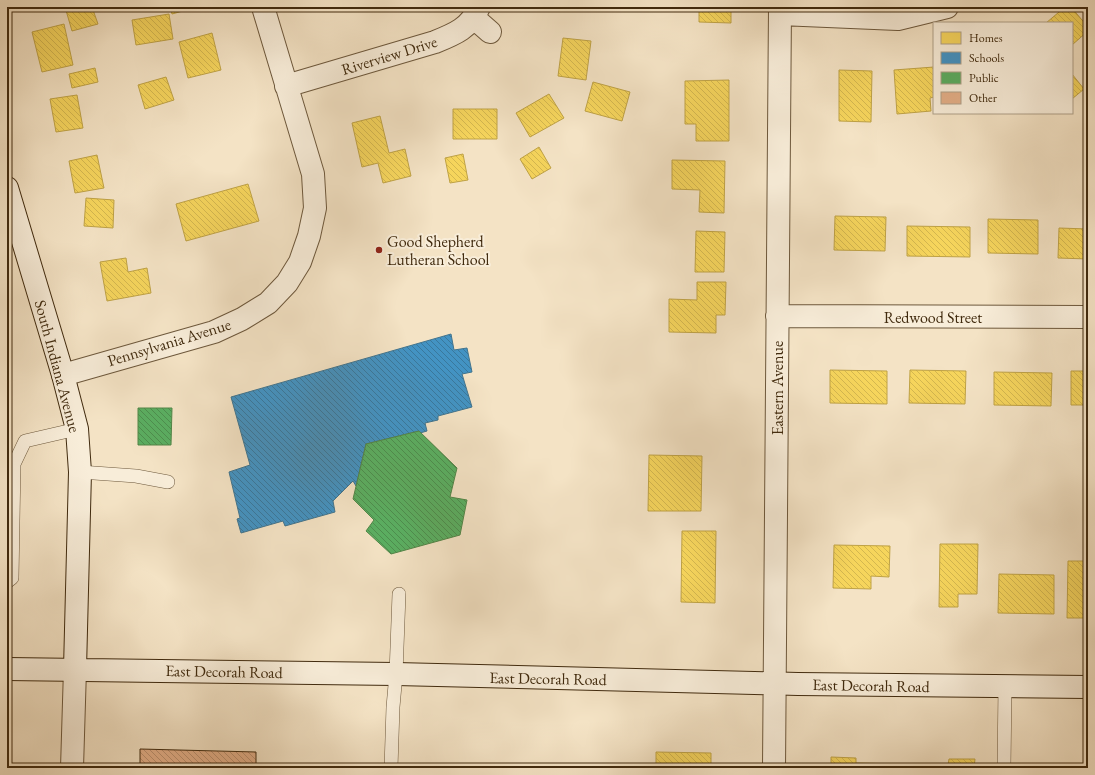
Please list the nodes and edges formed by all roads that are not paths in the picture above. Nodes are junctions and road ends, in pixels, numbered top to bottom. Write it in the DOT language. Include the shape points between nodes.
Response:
graph roads {
  1 [pos="263,7"];
  2 [pos="948,7"];
  3 [pos="780,11"];
  4 [pos="481,19"];
  5 [pos="286,86"];
  6 [pos="7,188"];
  7 [pos="778,316"];
  8 [pos="1088,318"];
  9 [pos="63,375"];
  10 [pos="77,429"];
  11 [pos="80,472"];
  12 [pos="168,482"];
  13 [pos="7,582"];
  14 [pos="399,594"];
  15 [pos="7,669"];
  16 [pos="74,669"];
  17 [pos="396,674"];
  18 [pos="774,683"];
  19 [pos="1005,686"];
  20 [pos="1088,687"];
  21 [pos="72,768"];
  22 [pos="391,768"];
  23 [pos="774,768"];
  24 [pos="1004,768"];
  1 -- 5 [label="street, Pennsylvania Avenue"];
  2 -- 3 [label="street" via="898,19"];
  3 -- 7 [label="street, Eastern Avenue"];
  4 -- 5 [label="street, Riverview Drive" via="435,42"];
  5 -- 9 [label="street, Pennsylvania Avenue" via="313,174 315,208 300,262 287,283 268,303 214,332"];
  6 -- 9 [label="street, South Indiana Avenue"];
  7 -- 8 [label="street, Redwood Street"];
  7 -- 18 [label="street, Eastern Avenue"];
  9 -- 10 [label="street, South Indiana Avenue"];
  10 -- 11 [label="street, South Indiana Avenue"];
  10 -- 13 [label="lane" via="25,441 14,464 12,578"];
  11 -- 12 [label="lane" via="136,476"];
  11 -- 16 [label="street, South Indiana Avenue"];
  14 -- 17 [label="lane"];
  15 -- 16 [label="street, East Decorah Road"];
  16 -- 17 [label="street, East Decorah Road"];
  16 -- 21 [label="street, South Indiana Avenue"];
  17 -- 18 [label="street, East Decorah Road"];
  17 -- 22 [label="lane"];
  18 -- 19 [label="street, East Decorah Road"];
  18 -- 23 [label="street, Eastern Avenue"];
  19 -- 20 [label="street, East Decorah Road"];
  19 -- 24 [label="lane"];
}
